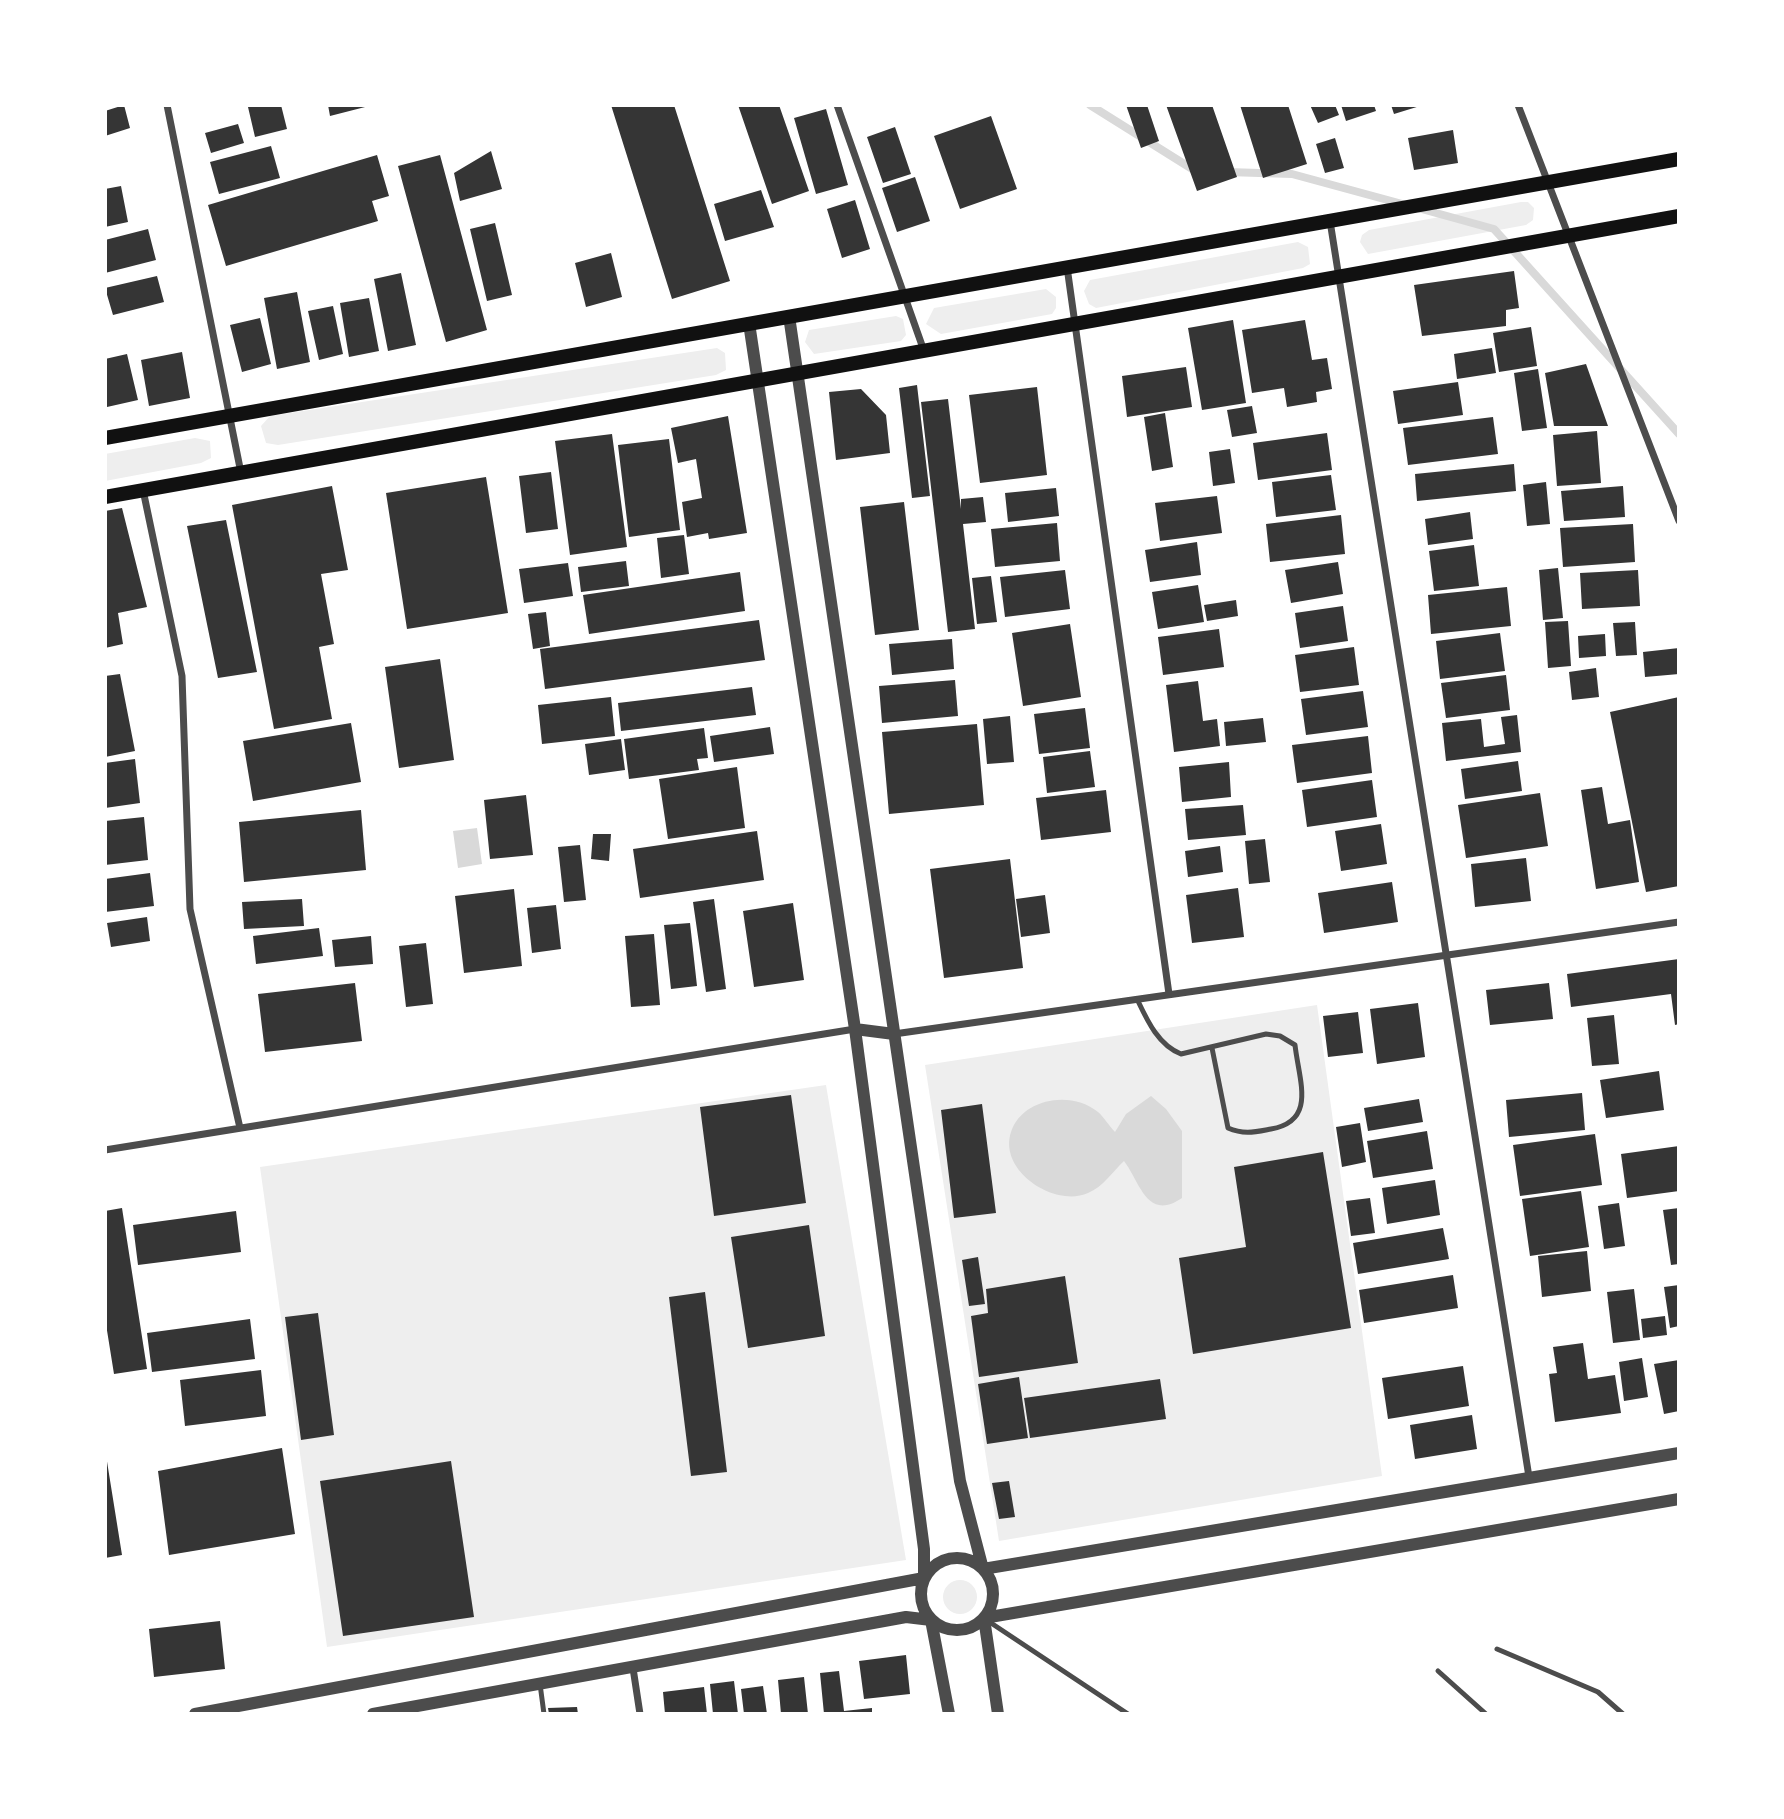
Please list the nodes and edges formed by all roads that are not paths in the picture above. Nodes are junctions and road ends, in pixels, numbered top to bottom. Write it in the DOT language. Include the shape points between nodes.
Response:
graph roads {
  1 [pos="167,105"];
  2 [pos="836,105"];
  3 [pos="1518,105"];
  4 [pos="1679,159"];
  5 [pos="1547,182"];
  6 [pos="1679,216"];
  7 [pos="1330,220"];
  8 [pos="1568,236"];
  9 [pos="1067,267"];
  10 [pos="1339,277"];
  11 [pos="904,295"];
  12 [pos="789,316"];
  13 [pos="749,323"];
  14 [pos="1075,324"];
  15 [pos="924,351"];
  16 [pos="798,374"];
  17 [pos="758,381"];
  18 [pos="230,415"];
  19 [pos="105,438"];
  20 [pos="241,472"];
  21 [pos="143,490"];
  22 [pos="105,496"];
  23 [pos="1679,521"];
  24 [pos="1679,922"];
  25 [pos="1445,955"];
  26 [pos="1168,995"];
  27 [pos="1137,999"];
  28 [pos="855,1029"];
  29 [pos="894,1034"];
  30 [pos="1212,1048"];
  31 [pos="240,1128"];
  32 [pos="105,1150"];
  33 [pos="1679,1453"];
  34 [pos="1529,1478"];
  35 [pos="1679,1499"];
  36 [pos="983,1569"];
  37 [pos="924,1578"];
  38 [pos="984,1618"];
  39 [pos="931,1620"];
  40 [pos="1497,1649"];
  41 [pos="633,1668"];
  42 [pos="1438,1671"];
  43 [pos="540,1684"];
  44 [pos="195,1714"];
  45 [pos="373,1714"];
  46 [pos="544,1714"];
  47 [pos="640,1714"];
  48 [pos="949,1714"];
  49 [pos="998,1714"];
  50 [pos="1128,1714"];
  51 [pos="1486,1714"];
  52 [pos="1623,1714"];
  1 -- 18 [label="street"];
  2 -- 11 [label="street"];
  3 -- 5 [label="street"];
  4 -- 5 [label="main road"];
  5 -- 7 [label="main road"];
  5 -- 8 [label="street"];
  6 -- 8 [label="main road"];
  7 -- 9 [label="main road"];
  7 -- 10 [label="street"];
  8 -- 10 [label="main road"];
  8 -- 23 [label="street"];
  9 -- 11 [label="main road"];
  9 -- 14 [label="street"];
  10 -- 14 [label="main road"];
  10 -- 25 [label="street"];
  11 -- 12 [label="main road"];
  11 -- 15 [label="street"];
  12 -- 13 [label="main road"];
  12 -- 16 [label="street"];
  13 -- 17 [label="street"];
  13 -- 18 [label="main road"];
  14 -- 15 [label="main road"];
  14 -- 26 [label="street"];
  15 -- 16 [label="main road"];
  16 -- 17 [label="main road"];
  16 -- 29 [label="street"];
  17 -- 20 [label="main road"];
  17 -- 28 [label="street"];
  18 -- 19 [label="main road"];
  18 -- 20 [label="street"];
  20 -- 21 [label="main road"];
  21 -- 22 [label="main road"];
  21 -- 31 [label="street" via="182,676 190,909"];
  24 -- 25 [label="street"];
  25 -- 26 [label="street"];
  25 -- 34 [label="street"];
  26 -- 27 [label="street"];
  27 -- 29 [label="street"];
  27 -- 30 [label="lane" via="1168,1049 1181,1054"];
  28 -- 29 [label="street"];
  28 -- 31 [label="street"];
  28 -- 37 [label="street" via="920,1514"];
  29 -- 36 [label="street" via="960,1481"];
  30 -- 30 [label="lane" via="1266,1034 1295,1045 1302,1109 1295,1121 1242,1134 1228,1128"];
  31 -- 32 [label="street"];
  33 -- 34 [label="street"];
  34 -- 36 [label="street"];
  35 -- 38 [label="street"];
  36 -- 37 [label="street" via="968,1559 951,1558 935,1565"];
  36 -- 38 [label="street" via="993,1593"];
  37 -- 39 [label="street" via="921,1601"];
  37 -- 44 [label="street"];
  38 -- 39 [label="street" via="958,1630"];
  38 -- 49 [label="street"];
  38 -- 50 [label="lane"];
  39 -- 41 [label="street" via="906,1617"];
  39 -- 48 [label="street"];
  40 -- 52 [label="lane" via="1598,1692"];
  41 -- 43 [label="street"];
  41 -- 47 [label="street"];
  42 -- 51 [label="lane"];
  43 -- 45 [label="street"];
  43 -- 46 [label="lane"];
}
